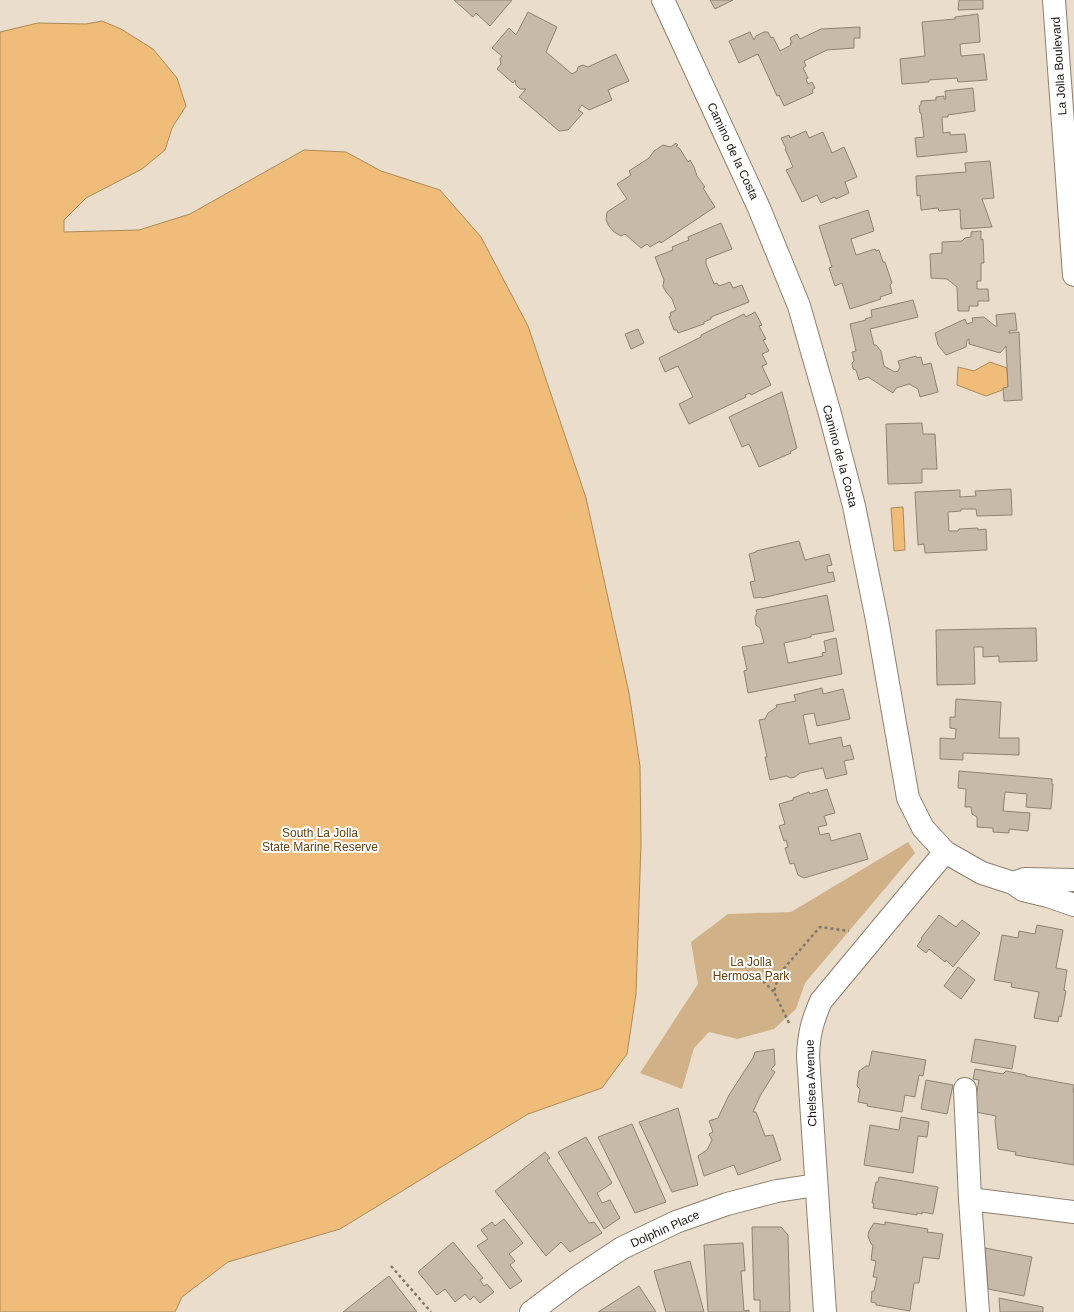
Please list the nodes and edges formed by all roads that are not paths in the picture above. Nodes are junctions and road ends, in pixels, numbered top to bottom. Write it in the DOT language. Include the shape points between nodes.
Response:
graph roads {
  1 [pos="663,0"];
  2 [pos="1054,0"];
  3 [pos="1074,275"];
  4 [pos="945,852"];
  5 [pos="1074,880"];
  6 [pos="1013,883"];
  7 [pos="1074,905"];
  8 [pos="965,1089"];
  9 [pos="816,1185"];
  10 [pos="970,1199"];
  11 [pos="1074,1212"];
  12 [pos="531,1312"];
  13 [pos="825,1312"];
  14 [pos="978,1312"];
  1 -- 4 [label="street, Camino de la Costa" via="759,208 799,306 854,506 908,798 923,828"];
  2 -- 3 [label="street, La Jolla Boulevard"];
  4 -- 6 [label="street, Camino de la Costa" via="982,873"];
  4 -- 9 [label="street, Chelsea Avenue" via="821,1001 812,1021 808,1056"];
  5 -- 6 [label="street, Camino de la Costa" via="1025,879"];
  6 -- 7 [label="street, Camino de la Costa" via="1023,890"];
  8 -- 10 [label="street"];
  9 -- 12 [label="street, Dolphin Place" via="777,1191 734,1202 676,1222 622,1248"];
  9 -- 13 [label="street, Chelsea Avenue"];
  10 -- 11 [label="street"];
  10 -- 14 [label="street"];
}
